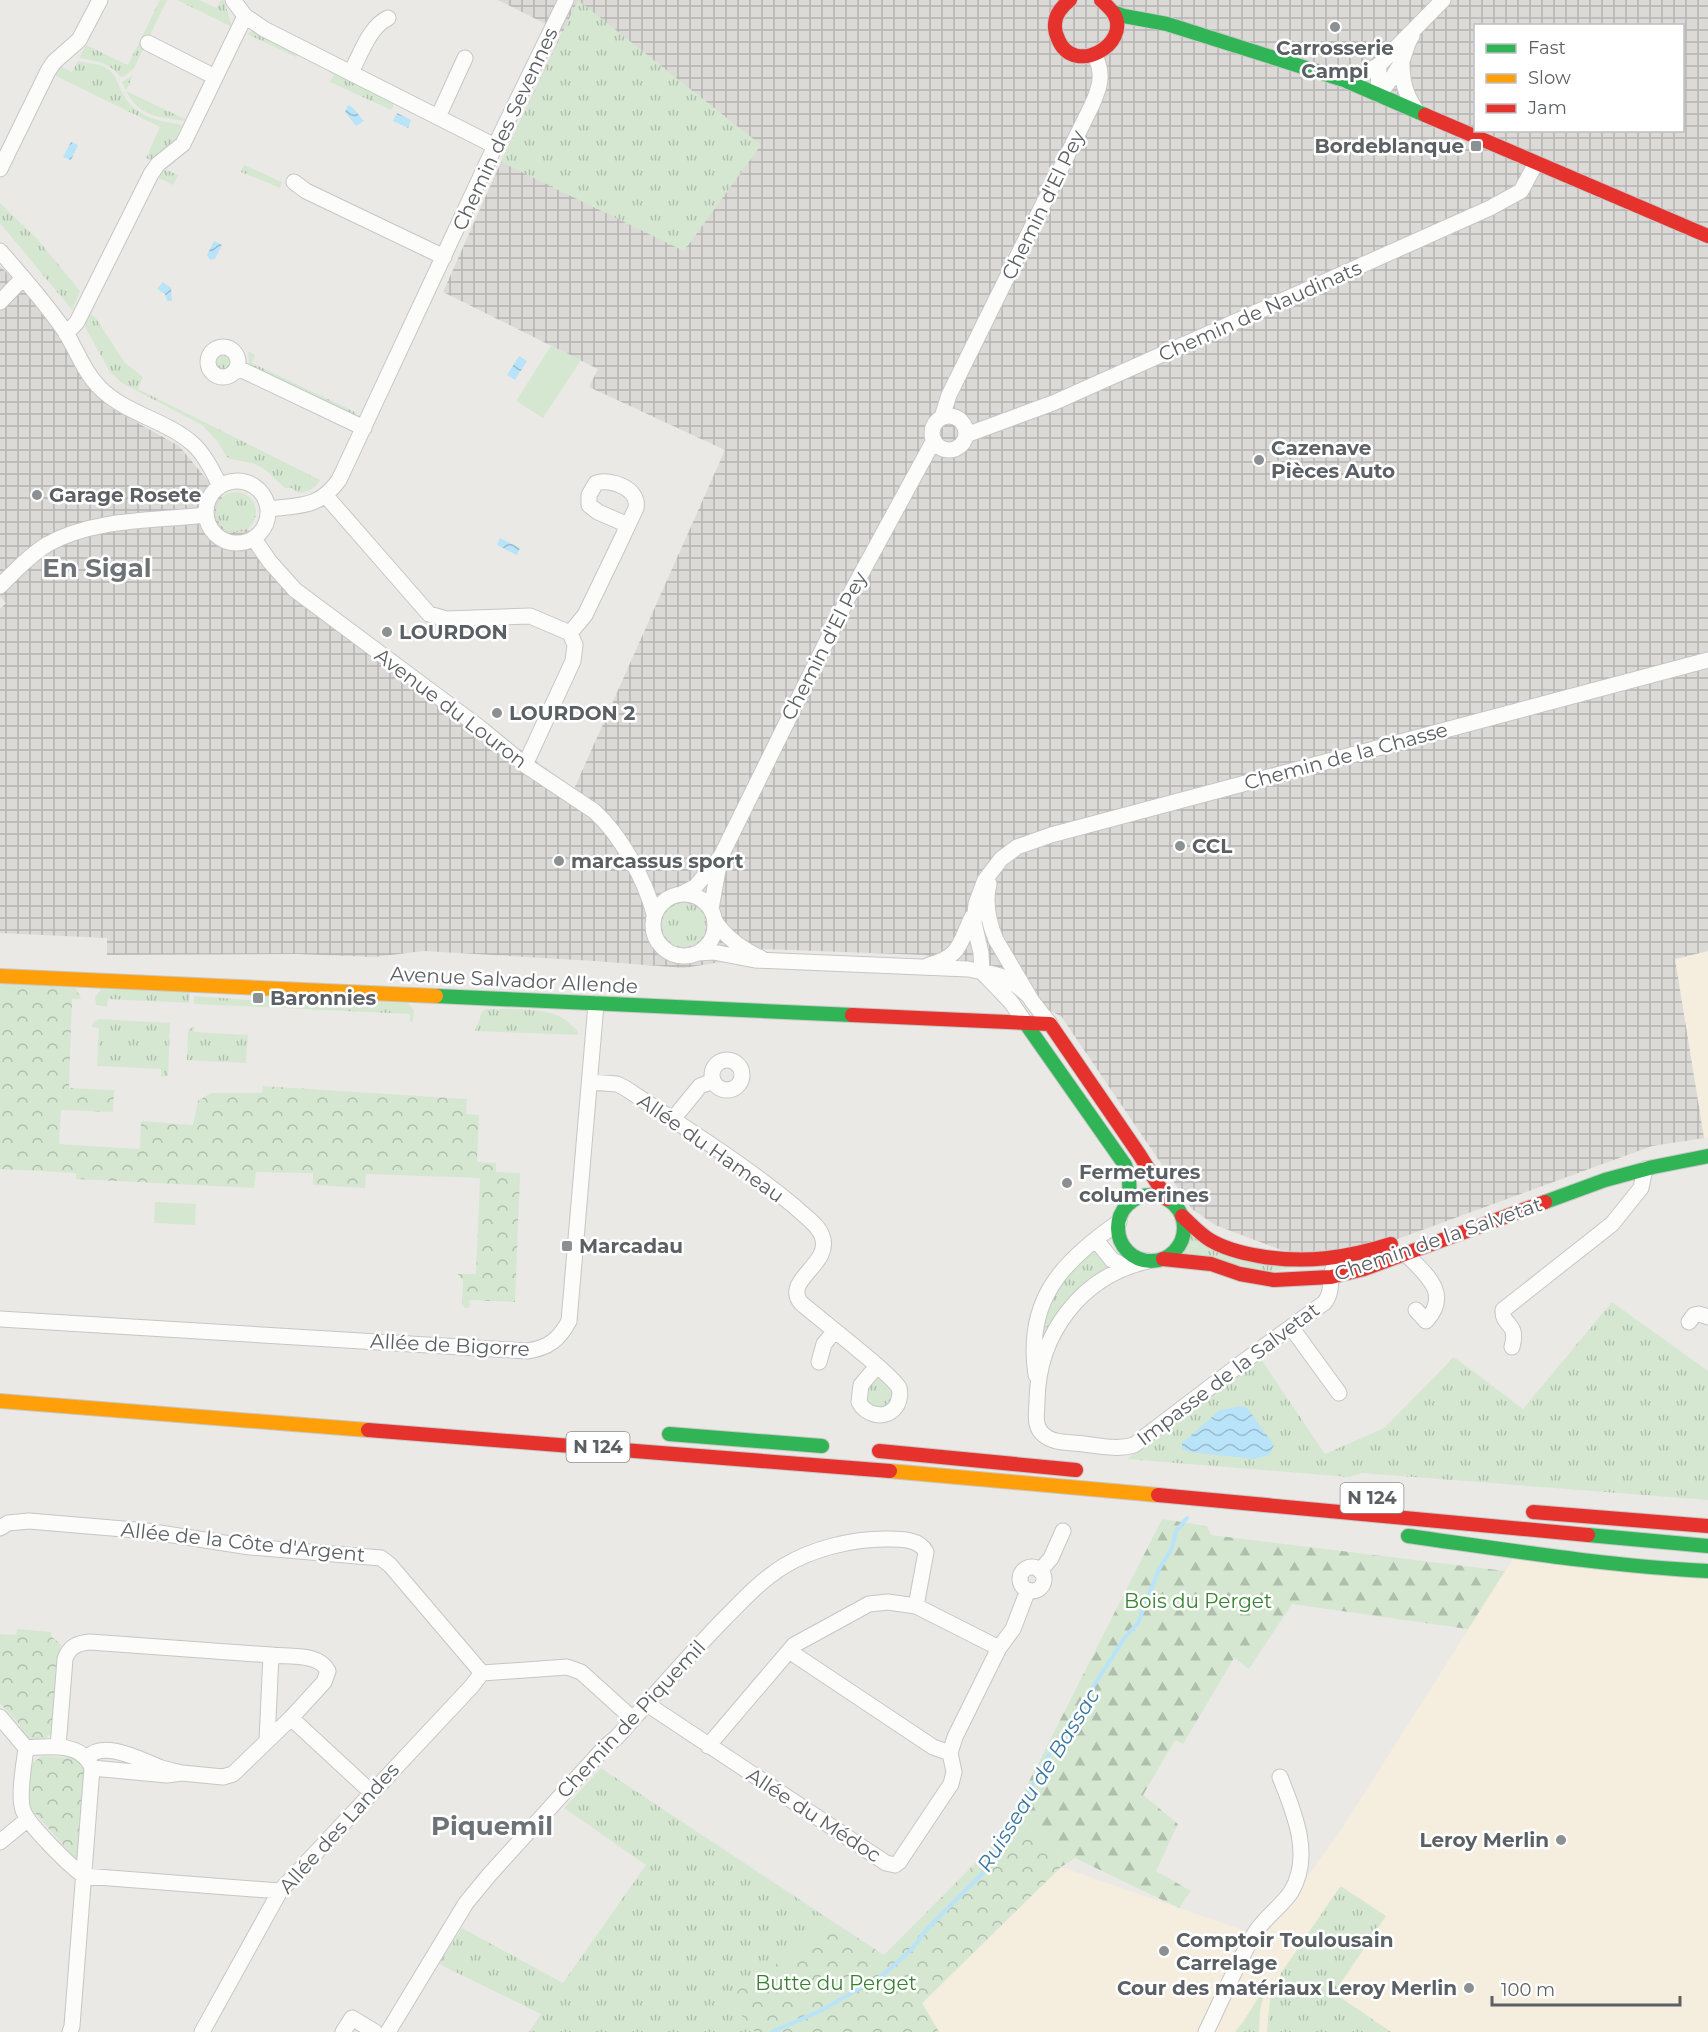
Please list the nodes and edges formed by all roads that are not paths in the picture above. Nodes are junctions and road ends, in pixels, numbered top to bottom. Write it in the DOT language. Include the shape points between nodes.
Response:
graph roads {
  1 [pos="99,0"];
  2 [pos="233,0"];
  3 [pos="566,0"];
  4 [pos="1046,0"];
  5 [pos="1070,0"];
  6 [pos="1101,0"];
  7 [pos="1443,0"];
  8 [pos="1058,11"];
  9 [pos="1113,12"];
  10 [pos="245,16"];
  11 [pos="388,18"];
  12 [pos="1149,21"];
  13 [pos="1417,28"];
  14 [pos="1114,38"];
  15 [pos="148,44"];
  16 [pos="1095,56"];
  17 [pos="465,58"];
  18 [pos="1402,59"];
  19 [pos="1379,65"];
  20 [pos="351,72"];
  21 [pos="215,77"];
  22 [pos="1344,80"];
  23 [pos="1378,94"];
  24 [pos="1416,110"];
  25 [pos="438,117"];
  26 [pos="495,146"];
  27 [pos="1536,163"];
  28 [pos="0,169"];
  29 [pos="294,182"];
  30 [pos="1708,236"];
  31 [pos="0,251"];
  32 [pos="444,257"];
  33 [pos="23,278"];
  34 [pos="0,302"];
  35 [pos="66,334"];
  36 [pos="238,368"];
  37 [pos="942,417"];
  38 [pos="364,428"];
  39 [pos="966,435"];
  40 [pos="934,440"];
  41 [pos="220,486"];
  42 [pos="326,496"];
  43 [pos="269,509"];
  44 [pos="206,515"];
  45 [pos="628,525"];
  46 [pos="254,539"];
  47 [pos="0,586"];
  48 [pos="570,633"];
  49 [pos="1708,660"];
  50 [pos="525,765"];
  51 [pos="721,856"];
  52 [pos="993,870"];
  53 [pos="642,879"];
  54 [pos="681,894"];
  55 [pos="654,914"];
  56 [pos="713,915"];
  57 [pos="974,915"];
  58 [pos="992,930"];
  59 [pos="698,953"];
  60 [pos="981,953"];
  61 [pos="766,960"];
  62 [pos="924,966"];
  63 [pos="982,972"];
  64 [pos="0,976"];
  65 [pos="1028,995"];
  66 [pos="596,1004"];
  67 [pos="1026,1024"];
  68 [pos="1050,1024"];
  69 [pos="713,1081"];
  70 [pos="590,1082"];
  71 [pos="673,1119"];
  72 [pos="1708,1145"];
  73 [pos="1708,1156"];
  74 [pos="1645,1169"];
  75 [pos="1167,1199"];
  76 [pos="1130,1203"];
  77 [pos="1182,1216"];
  78 [pos="1119,1222"];
  79 [pos="1096,1240"];
  80 [pos="1405,1253"];
  81 [pos="1163,1259"];
  82 [pos="1335,1260"];
  83 [pos="1148,1261"];
  84 [pos="1307,1262"];
  85 [pos="1126,1267"];
  86 [pos="1331,1277"];
  87 [pos="1308,1279"];
  88 [pos="1708,1317"];
  89 [pos="0,1319"];
  90 [pos="1425,1321"];
  91 [pos="1689,1322"];
  92 [pos="1291,1327"];
  93 [pos="834,1332"];
  94 [pos="1512,1347"];
  95 [pos="819,1362"];
  96 [pos="877,1366"];
  97 [pos="1037,1381"];
  98 [pos="1339,1393"];
  99 [pos="0,1401"];
  100 [pos="654,1433"];
  101 [pos="836,1447"];
  102 [pos="870,1450"];
  103 [pos="1094,1472"];
  104 [pos="1196,1500"];
  105 [pos="1518,1511"];
  106 [pos="1708,1518"];
  107 [pos="1661,1522"];
  108 [pos="1708,1526"];
  109 [pos="1351,1527"];
  110 [pos="0,1528"];
  111 [pos="1063,1531"];
  112 [pos="1395,1534"];
  113 [pos="1708,1545"];
  114 [pos="1670,1569"];
  115 [pos="1708,1571"];
  116 [pos="1708,1579"];
  117 [pos="916,1606"];
  118 [pos="999,1648"];
  119 [pos="789,1651"];
  120 [pos="271,1655"];
  121 [pos="482,1673"];
  122 [pos="647,1704"];
  123 [pos="0,1717"];
  124 [pos="291,1718"];
  125 [pos="633,1719"];
  126 [pos="267,1740"];
  127 [pos="708,1746"];
  128 [pos="58,1747"];
  129 [pos="26,1748"];
  130 [pos="950,1753"];
  131 [pos="90,1763"];
  132 [pos="1280,1777"];
  133 [pos="371,1792"];
  134 [pos="28,1819"];
  135 [pos="0,1842"];
  136 [pos="84,1876"];
  137 [pos="280,1891"];
  138 [pos="70,2032"];
  139 [pos="202,2032"];
  140 [pos="343,2032"];
  141 [pos="375,2032"];
  142 [pos="388,2032"];
  143 [pos="1206,2032"];
  1 -- 28 [label="street" via="79,40 48,71"];
  2 -- 10 [label="street"];
  3 -- 26 [label="street, Chemin des Sevennes"];
  4 -- 8 [label="main road"];
  5 -- 8 [label="main road"];
  6 -- 9 [label="main road"];
  7 -- 13 [label="street"];
  8 -- 16 [label="main road" via="1054,28 1060,44 1079,57"];
  9 -- 12 [label="main road"];
  9 -- 14 [label="main road"];
  10 -- 20 [label="street"];
  10 -- 21 [label="street"];
  11 -- 20 [label="street" via="374,28"];
  12 -- 14 [label="main road"];
  12 -- 22 [label="main road"];
  13 -- 18 [label="street"];
  13 -- 19 [label="street"];
  14 -- 16 [label="main road"];
  15 -- 21 [label="street"];
  16 -- 37 [label="street, Chemin d'El Pey" via="1101,82 1092,105 949,395"];
  17 -- 25 [label="street"];
  18 -- 23 [label="street"];
  18 -- 24 [label="street" via="1404,89"];
  19 -- 22 [label="street"];
  19 -- 23 [label="street"];
  20 -- 25 [label="street"];
  21 -- 35 [label="street" via="183,144 151,174 77,322"];
  22 -- 23 [label="main road"];
  23 -- 24 [label="main road"];
  24 -- 27 [label="main road"];
  25 -- 26 [label="street"];
  26 -- 32 [label="street, Chemin des Sevennes"];
  27 -- 30 [label="main road"];
  27 -- 39 [label="street, Chemin de Naudinats" via="1521,191 1490,208 1053,403"];
  29 -- 32 [label="street"];
  31 -- 33 [label="street"];
  32 -- 38 [label="street, Chemin des Sevennes"];
  33 -- 34 [label="street"];
  33 -- 35 [label="street"];
  35 -- 41 [label="street" via="99,387 123,406 194,445"];
  36 -- 36 [label="street" via="226,377 216,376 205,352 223,347 232,350 238,358"];
  36 -- 38 [label="street"];
  37 -- 39 [label="street" via="959,419"];
  37 -- 40 [label="street" via="933,431"];
  38 -- 42 [label="street, Chemin des Sevennes" via="339,480"];
  39 -- 40 [label="street" via="963,443 948,450"];
  40 -- 51 [label="street, Chemin d'El Pey" via="848,598"];
  41 -- 43 [label="street" via="236,481 251,484 263,495"];
  41 -- 44 [label="street" via="209,498"];
  42 -- 43 [label="street" via="296,506"];
  42 -- 48 [label="street" via="429,614 446,619 530,616"];
  43 -- 46 [label="street" via="265,526"];
  44 -- 46 [label="street" via="211,530 225,541"];
  44 -- 47 [label="street" via="78,532 38,551"];
  45 -- 48 [label="street" via="585,615"];
  46 -- 50 [label="street, Avenue du Louron" via="295,590"];
  48 -- 50 [label="street" via="575,645 573,661"];
  49 -- 52 [label="street, Chemin de la Chasse" via="1051,835 1017,847"];
  50 -- 53 [label="street, Avenue du Louron" via="604,819"];
  51 -- 54 [label="street, Chemin d'El Pey" via="695,888"];
  51 -- 56 [label="street, Chemin d'El Pey"];
  52 -- 57 [label="street, Chemin de la Chasse" via="980,891"];
  52 -- 58 [label="street" via="987,892"];
  53 -- 54 [label="street" via="665,892"];
  53 -- 55 [label="street, Avenue du Louron"];
  54 -- 55 [label="street" via="668,898"];
  54 -- 56 [label="street" via="699,898"];
  55 -- 59 [label="street" via="654,935 667,952 677,956"];
  56 -- 59 [label="street" via="712,940"];
  56 -- 61 [label="street" via="722,933"];
  57 -- 60 [label="street, Chemin de la Chasse"];
  57 -- 62 [label="street" via="962,944 945,959"];
  58 -- 60 [label="street"];
  58 -- 65 [label="street"];
  59 -- 61 [label="street"];
  60 -- 63 [label="street, Chemin de la Chasse"];
  61 -- 62 [label="street"];
  62 -- 63 [label="street"];
  63 -- 65 [label="street" via="1011,980"];
  63 -- 67 [label="street"];
  64 -- 66 [label="main road, Avenue Salvador Allende"];
  65 -- 68 [label="street"];
  66 -- 67 [label="main road, Avenue Salvador Allende"];
  66 -- 70 [label="street, Allée de Bigorre"];
  67 -- 68 [label="main road"];
  67 -- 76 [label="main road" via="1125,1165"];
  68 -- 75 [label="main road"];
  69 -- 71 [label="street" via="700,1086"];
  70 -- 71 [label="street, Allée du Hameau" via="621,1085"];
  70 -- 89 [label="street, Allée de Bigorre" via="569,1321 558,1339 539,1349"];
  71 -- 93 [label="street, Allée du Hameau" via="760,1178 819,1229 823,1253 796,1294"];
  72 -- 82 [label="main road, Chemin de la Salvetat" via="1607,1168 1408,1239"];
  73 -- 74 [label="main road, Chemin de la Salvetat"];
  74 -- 80 [label="main road, Chemin de la Salvetat"];
  74 -- 94 [label="street" via="1641,1188 1612,1224 1503,1310 1503,1318 1513,1328"];
  75 -- 76 [label="main road" via="1148,1196"];
  75 -- 77 [label="main road"];
  76 -- 78 [label="main road"];
  77 -- 81 [label="main road" via="1179,1246"];
  77 -- 84 [label="main road, Chemin de la Salvetat" via="1211,1240 1235,1251"];
  78 -- 79 [label="street"];
  78 -- 83 [label="main road" via="1118,1233 1126,1250"];
  79 -- 85 [label="street" via="1112,1260"];
  79 -- 97 [label="street" via="1056,1278 1042,1303 1035,1330"];
  80 -- 86 [label="main road, Chemin de la Salvetat"];
  80 -- 90 [label="street" via="1437,1292 1437,1307"];
  81 -- 83 [label="main road"];
  81 -- 87 [label="main road, Chemin de la Salvetat" via="1211,1264 1274,1280"];
  82 -- 84 [label="main road, Chemin de la Salvetat"];
  82 -- 86 [label="street, Impasse de la Salvetat"];
  83 -- 85 [label="street"];
  84 -- 87 [label="street"];
  85 -- 97 [label="street" via="1103,1277 1067,1311 1050,1342"];
  86 -- 87 [label="main road, Chemin de la Salvetat"];
  86 -- 92 [label="street, Impasse de la Salvetat" via="1327,1300"];
  88 -- 91 [label="street" via="1695,1315"];
  92 -- 97 [label="street, Impasse de la Salvetat" via="1134,1445 1117,1448 1044,1436 1038,1428"];
  92 -- 98 [label="street"];
  93 -- 95 [label="street" via="824,1344"];
  93 -- 96 [label="street, Allée du Hameau"];
  99 -- 104 [label="main road, N 124" via="848,1467"];
  100 -- 101 [label="main road, N 124"];
  102 -- 103 [label="main road"];
  104 -- 109 [label="main road"];
  104 -- 113 [label="main road, N 124"];
  105 -- 107 [label="main road"];
  106 -- 107 [label="main road"];
  107 -- 108 [label="main road"];
  110 -- 121 [label="street, Allée de la Côte d'Argent" via="29,1521 381,1558"];
  111 -- 118 [label="street, Allée du Médoc" via="1041,1571 1043,1584 1028,1590 1014,1629"];
  112 -- 114 [label="main road"];
  114 -- 115 [label="main road"];
  114 -- 116 [label="main road"];
  117 -- 118 [label="street"];
  117 -- 119 [label="street" via="869,1604 801,1640"];
  117 -- 122 [label="street, Chemin de Piquemil" via="926,1552 923,1546 890,1539 826,1549 785,1565 743,1600"];
  118 -- 130 [label="street, Allée du Médoc"];
  119 -- 127 [label="street"];
  119 -- 130 [label="street" via="933,1747"];
  120 -- 124 [label="street" via="316,1659 328,1671 324,1682"];
  120 -- 126 [label="street"];
  120 -- 128 [label="street" via="78,1644 65,1659"];
  121 -- 125 [label="street" via="574,1669"];
  121 -- 133 [label="street, Allée des Landes"];
  122 -- 125 [label="street, Chemin de Piquemil"];
  122 -- 127 [label="street, Allée du Médoc"];
  123 -- 129 [label="street"];
  124 -- 126 [label="street"];
  124 -- 133 [label="street"];
  125 -- 142 [label="street, Chemin de Piquemil" via="466,1903"];
  126 -- 131 [label="street" via="233,1774 223,1777 166,1775"];
  127 -- 130 [label="street, Allée du Médoc" via="891,1865 899,1862 951,1784 954,1772"];
  128 -- 129 [label="street"];
  128 -- 131 [label="street" via="80,1752"];
  129 -- 134 [label="street" via="21,1802"];
  131 -- 136 [label="street"];
  132 -- 143 [label="street" via="1299,1834 1297,1877 1291,1892 1256,1932"];
  133 -- 137 [label="street, Allée des Landes"];
  134 -- 135 [label="street"];
  134 -- 136 [label="street"];
  136 -- 137 [label="street"];
  136 -- 138 [label="street"];
  137 -- 139 [label="street, Allée des Landes"];
  140 -- 141 [label="street" via="352,2018"];
}
